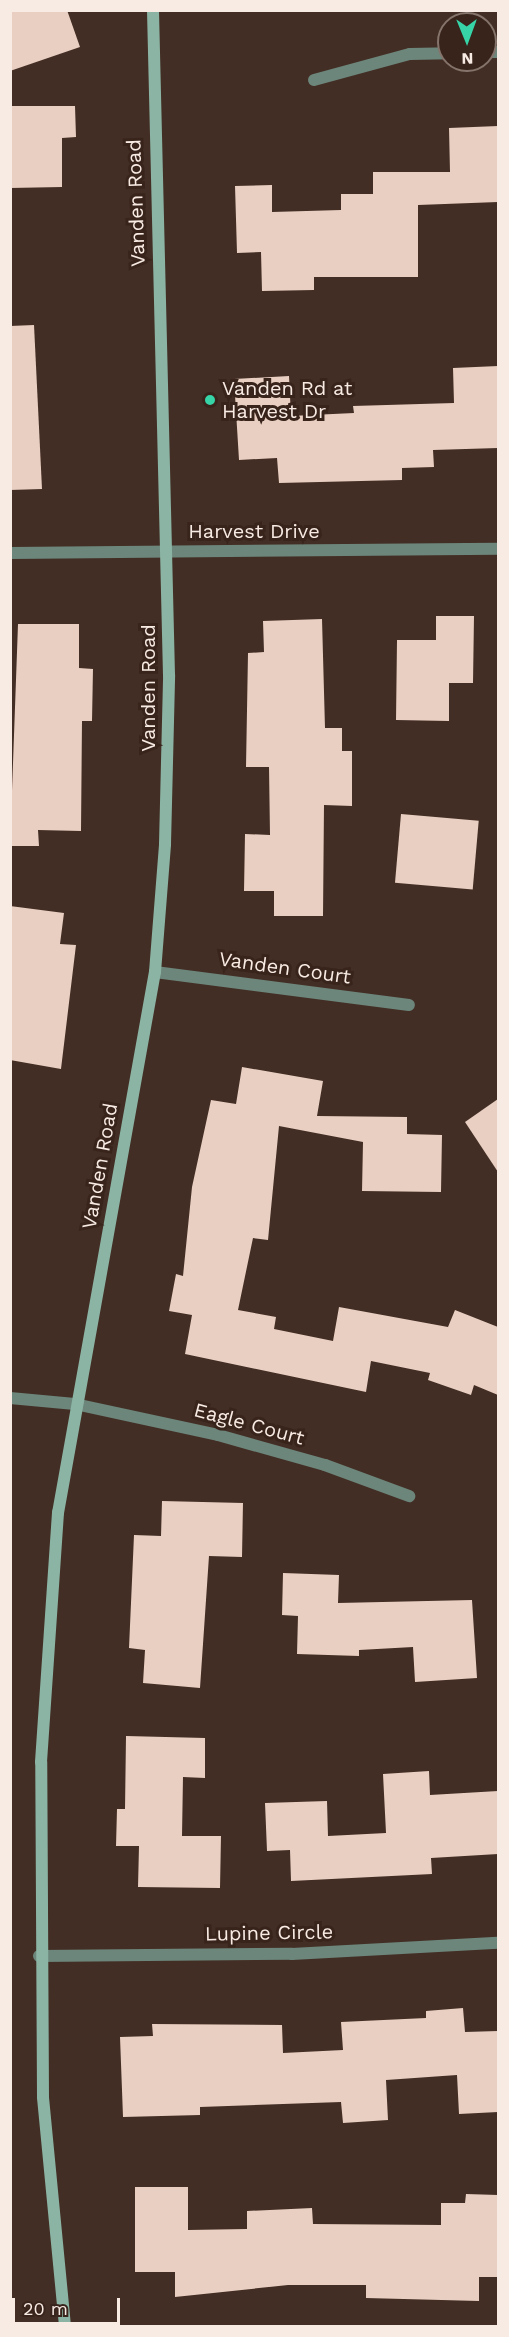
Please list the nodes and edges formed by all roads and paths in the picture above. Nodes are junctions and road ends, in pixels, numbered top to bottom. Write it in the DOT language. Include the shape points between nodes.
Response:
graph roads {
  1 [pos="153,10"];
  2 [pos="437,53"];
  3 [pos="314,80"];
  4 [pos="498,549"];
  5 [pos="167,550"];
  6 [pos="10,553"];
  7 [pos="155,972"];
  8 [pos="409,1005"];
  9 [pos="10,1398"];
  10 [pos="75,1404"];
  11 [pos="409,1496"];
  12 [pos="498,1943"];
  13 [pos="39,1956"];
  14 [pos="65,2326"];
  1 -- 5 [label="street, Vanden Road"];
  2 -- 3 [label="street" via="410,54"];
  4 -- 5 [label="street, Harvest Drive"];
  5 -- 6 [label="street, Harvest Drive"];
  5 -- 7 [label="street, Vanden Road" via="165,844"];
  7 -- 8 [label="street, Vanden Court"];
  7 -- 10 [label="street, Vanden Road"];
  9 -- 10 [label="street, Eagle Court"];
  10 -- 11 [label="street, Eagle Court" via="218,1435 325,1465"];
  10 -- 13 [label="street, Vanden Road" via="58,1513 48,1638"];
  12 -- 13 [label="street, Lupine Circle" via="292,1954"];
  13 -- 14 [label="street, Vanden Road" via="43,2097"];
}
